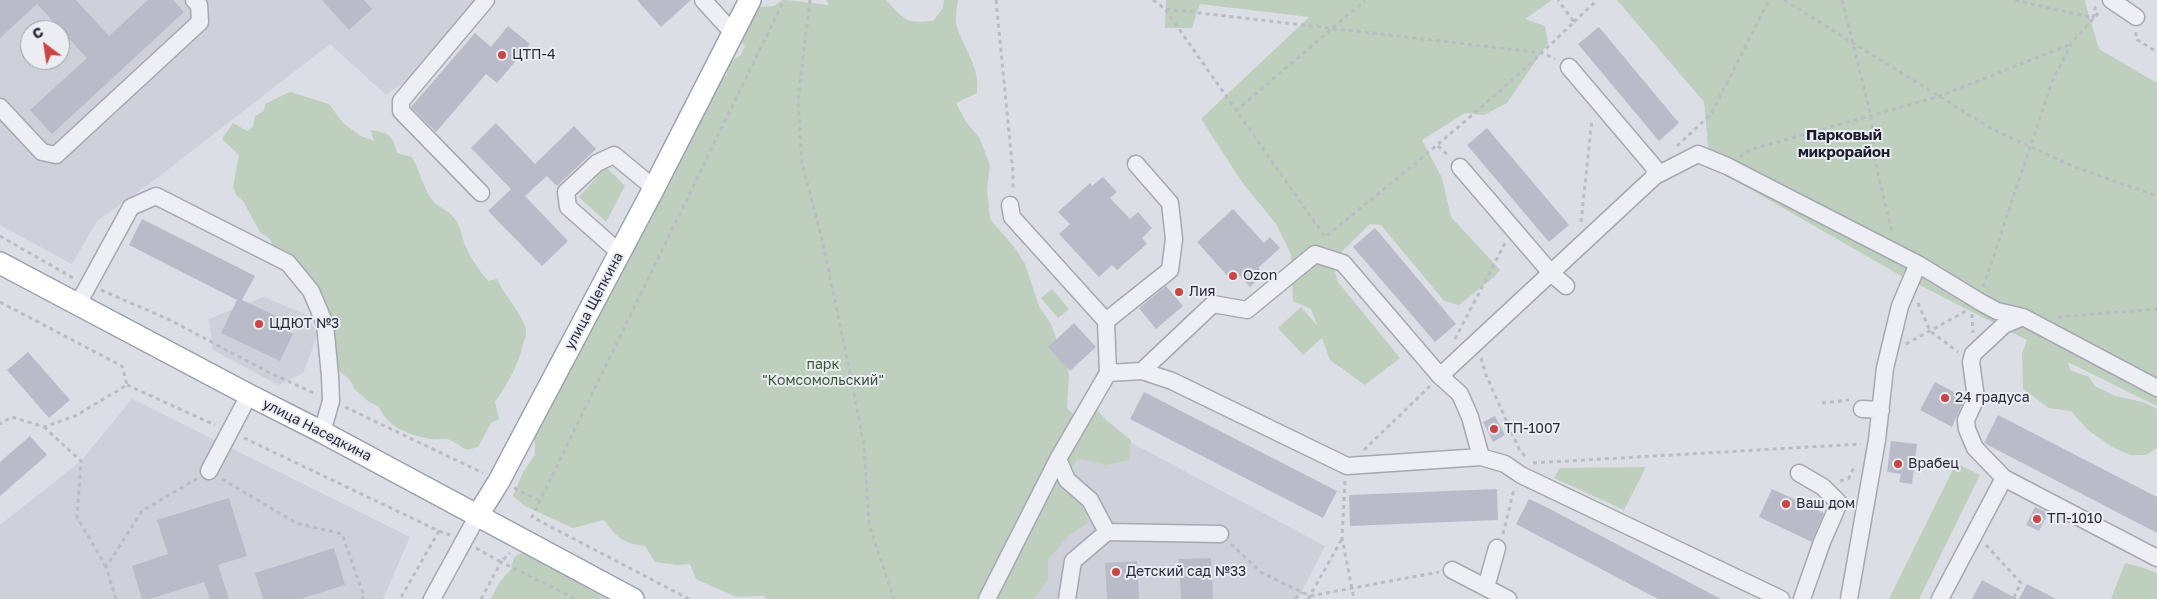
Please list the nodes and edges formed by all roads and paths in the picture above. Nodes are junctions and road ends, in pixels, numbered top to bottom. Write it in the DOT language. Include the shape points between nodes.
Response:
graph roads {
  1 [pos="194,0"];
  2 [pos="486,0"];
  3 [pos="703,0"];
  4 [pos="750,0"];
  5 [pos="784,0"];
  6 [pos="810,0"];
  7 [pos="996,0"];
  8 [pos="1153,0"];
  9 [pos="1366,0"];
  10 [pos="1558,0"];
  11 [pos="1596,0"];
  12 [pos="1768,0"];
  13 [pos="1784,0"];
  14 [pos="1842,0"];
  15 [pos="2015,0"];
  16 [pos="2106,0"];
  17 [pos="1165,9"];
  18 [pos="2136,17"];
  19 [pos="2092,18"];
  20 [pos="1574,22"];
  21 [pos="1332,28"];
  22 [pos="734,34"];
  23 [pos="1852,42"];
  24 [pos="2071,44"];
  25 [pos="2157,52"];
  26 [pos="1543,53"];
  27 [pos="1569,67"];
  28 [pos="1940,96"];
  29 [pos="1595,97"];
  30 [pos="0,106"];
  31 [pos="1236,111"];
  32 [pos="1871,116"];
  33 [pos="2030,145"];
  34 [pos="1675,147"];
  35 [pos="1136,164"];
  36 [pos="1727,166"];
  37 [pos="1460,167"];
  38 [pos="1655,176"];
  39 [pos="1014,187"];
  40 [pos="654,188"];
  41 [pos="482,192"];
  42 [pos="2157,196"];
  43 [pos="1010,205"];
  44 [pos="1580,223"];
  45 [pos="1513,228"];
  46 [pos="0,236"];
  47 [pos="620,253"];
  48 [pos="1899,254"];
  49 [pos="0,263"];
  50 [pos="1918,264"];
  51 [pos="1551,273"];
  52 [pos="1909,283"];
  53 [pos="89,285"];
  54 [pos="1566,286"];
  55 [pos="1978,301"];
  56 [pos="0,302"];
  57 [pos="78,304"];
  58 [pos="2157,309"];
  59 [pos="2026,318"];
  60 [pos="1106,321"];
  61 [pos="1930,331"];
  62 [pos="1476,343"];
  63 [pos="1452,344"];
  64 [pos="1888,354"];
  65 [pos="1971,362"];
  66 [pos="1142,371"];
  67 [pos="1108,373"];
  68 [pos="1440,376"];
  69 [pos="127,385"];
  70 [pos="2157,388"];
  71 [pos="249,395"];
  72 [pos="331,401"];
  73 [pos="1862,409"];
  74 [pos="1881,410"];
  75 [pos="0,424"];
  76 [pos="44,427"];
  77 [pos="229,431"];
  78 [pos="322,432"];
  79 [pos="1862,452"];
  80 [pos="1481,457"];
  81 [pos="1058,459"];
  82 [pos="1858,461"];
  83 [pos="1347,466"];
  84 [pos="1526,469"];
  85 [pos="208,471"];
  86 [pos="1799,473"];
  87 [pos="2004,478"];
  88 [pos="499,481"];
  89 [pos="1823,488"];
  90 [pos="540,501"];
  91 [pos="478,516"];
  92 [pos="1505,529"];
  93 [pos="1107,532"];
  94 [pos="1975,532"];
  95 [pos="1220,534"];
  96 [pos="1342,538"];
  97 [pos="1497,548"];
  98 [pos="2157,558"];
  99 [pos="106,566"];
  100 [pos="1452,570"];
  101 [pos="1486,587"];
  102 [pos="1351,589"];
  103 [pos="1302,592"];
  104 [pos="1309,598"];
  105 [pos="116,599"];
  106 [pos="362,599"];
  107 [pos="400,599"];
  108 [pos="432,599"];
  109 [pos="481,599"];
  110 [pos="576,599"];
  111 [pos="633,599"];
  112 [pos="689,599"];
  113 [pos="894,599"];
  114 [pos="986,599"];
  115 [pos="1067,599"];
  116 [pos="1295,599"];
  117 [pos="1354,599"];
  118 [pos="1508,599"];
  119 [pos="1781,599"];
  120 [pos="1802,599"];
  121 [pos="1850,599"];
  122 [pos="1940,599"];
  123 [pos="2013,599"];
  1 -- 30 [label="street" via="199,5 200,22 56,155 42,152"];
  2 -- 41 [label="street" via="401,101 401,111"];
  3 -- 22 [label="street"];
  4 -- 22 [label="main road, улица Щепкина"];
  5 -- 90 [label="path"];
  6 -- 113 [label="path" via="798,99 802,164 822,239 864,446 869,525"];
  7 -- 39 [label="path"];
  8 -- 17 [label="path"];
  9 -- 21 [label="path"];
  10 -- 20 [label="path"];
  11 -- 20 [label="path"];
  12 -- 34 [label="path" via="1711,114"];
  13 -- 23 [label="path"];
  14 -- 23 [label="path"];
  15 -- 19 [label="path"];
  16 -- 18 [label="street"];
  16 -- 19 [label="path"];
  16 -- 19 [label="path"];
  17 -- 21 [label="path"];
  17 -- 31 [label="path"];
  18 -- 25 [label="path" via="2136,39"];
  19 -- 24 [label="path"];
  20 -- 26 [label="path"];
  21 -- 26 [label="path"];
  21 -- 31 [label="path"];
  22 -- 40 [label="main road, улица Щепкина"];
  23 -- 28 [label="path"];
  23 -- 32 [label="path"];
  24 -- 28 [label="path"];
  24 -- 33 [label="path" via="2052,82"];
  26 -- 27 [label="path"];
  26 -- 31 [label="path" via="1438,146 1325,237"];
  27 -- 29 [label="street"];
  28 -- 32 [label="path"];
  28 -- 33 [label="path" via="1992,129"];
  29 -- 38 [label="street" via="1654,167"];
  29 -- 44 [label="path"];
  32 -- 36 [label="path" via="1749,150"];
  32 -- 48 [label="path" via="1875,161"];
  33 -- 42 [label="path" via="2075,167"];
  33 -- 55 [label="path"];
  35 -- 60 [label="street" via="1170,203 1174,239 1170,270"];
  36 -- 38 [label="street" via="1698,154"];
  36 -- 48 [label="street"];
  37 -- 45 [label="street"];
  38 -- 51 [label="street"];
  40 -- 47 [label="main road, улица Щепкина"];
  40 -- 47 [label="street" via="614,154 597,163 566,192 568,207"];
  43 -- 60 [label="street" via="1012,216"];
  45 -- 51 [label="street"];
  45 -- 63 [label="path"];
  46 -- 53 [label="path" via="74,280"];
  47 -- 88 [label="main road, улица Щепкина"];
  48 -- 50 [label="street"];
  49 -- 57 [label="main road, улица Наседкина"];
  50 -- 52 [label="street"];
  50 -- 55 [label="street"];
  51 -- 54 [label="street"];
  51 -- 62 [label="street"];
  52 -- 61 [label="path"];
  52 -- 64 [label="street"];
  53 -- 57 [label="street"];
  53 -- 72 [label="path" via="170,320"];
  53 -- 72 [label="street" via="131,207 156,196 288,263 311,291 325,324"];
  55 -- 59 [label="street" via="1997,311"];
  55 -- 61 [label="path"];
  56 -- 69 [label="path" via="122,366"];
  57 -- 71 [label="main road, улица Наседкина"];
  58 -- 59 [label="path"];
  59 -- 65 [label="street" via="2004,325 1973,354"];
  59 -- 70 [label="street"];
  60 -- 67 [label="street"];
  61 -- 64 [label="path"];
  61 -- 65 [label="path"];
  62 -- 68 [label="street"];
  62 -- 84 [label="path" via="1486,375"];
  64 -- 74 [label="street"];
  65 -- 87 [label="street" via="1976,398 1966,420 1967,429 1975,448"];
  66 -- 67 [label="street"];
  66 -- 68 [label="street" via="1214,304 1247,310 1315,254 1343,262"];
  66 -- 83 [label="street" via="1172,382"];
  67 -- 81 [label="street"];
  68 -- 80 [label="street" via="1460,394"];
  68 -- 83 [label="path"];
  69 -- 76 [label="path" via="76,416"];
  69 -- 77 [label="path"];
  71 -- 77 [label="street"];
  71 -- 78 [label="main road, улица Наседкина"];
  72 -- 78 [label="street"];
  72 -- 88 [label="path"];
  73 -- 74 [label="street"];
  74 -- 121 [label="street"];
  75 -- 76 [label="path" via="12,417"];
  76 -- 99 [label="path" via="81,461 77,517"];
  77 -- 85 [label="street"];
  77 -- 107 [label="path" via="439,531"];
  78 -- 91 [label="main road, улица Наседкина"];
  79 -- 84 [label="path" via="1867,443"];
  80 -- 83 [label="street"];
  80 -- 84 [label="street"];
  81 -- 93 [label="street" via="1067,480 1090,500"];
  81 -- 114 [label="street"];
  82 -- 89 [label="path" via="1849,478"];
  83 -- 96 [label="path"];
  84 -- 92 [label="path" via="1514,488"];
  84 -- 119 [label="street"];
  85 -- 99 [label="path" via="142,512"];
  85 -- 106 [label="path" via="296,523 342,534 364,596"];
  86 -- 89 [label="street"];
  87 -- 94 [label="street"];
  87 -- 98 [label="street"];
  88 -- 90 [label="path"];
  88 -- 91 [label="main road, улица Щепкина"];
  89 -- 120 [label="street" via="1839,503"];
  90 -- 112 [label="path" via="532,517"];
  91 -- 108 [label="street, улица Щепкина"];
  91 -- 111 [label="main road, улица Наседкина"];
  93 -- 95 [label="street"];
  93 -- 115 [label="street" via="1073,561"];
  94 -- 122 [label="street"];
  94 -- 123 [label="path" via="2021,583"];
  95 -- 103 [label="path" via="1262,573"];
  96 -- 102 [label="path"];
  96 -- 104 [label="path"];
  97 -- 101 [label="street"];
  99 -- 105 [label="path"];
  100 -- 101 [label="street"];
  100 -- 102 [label="path"];
  101 -- 118 [label="street"];
  102 -- 104 [label="path"];
  102 -- 117 [label="path"];
  103 -- 104 [label="path"];
  103 -- 116 [label="path"];
  109 -- 110 [label="path" via="501,562"];
}
